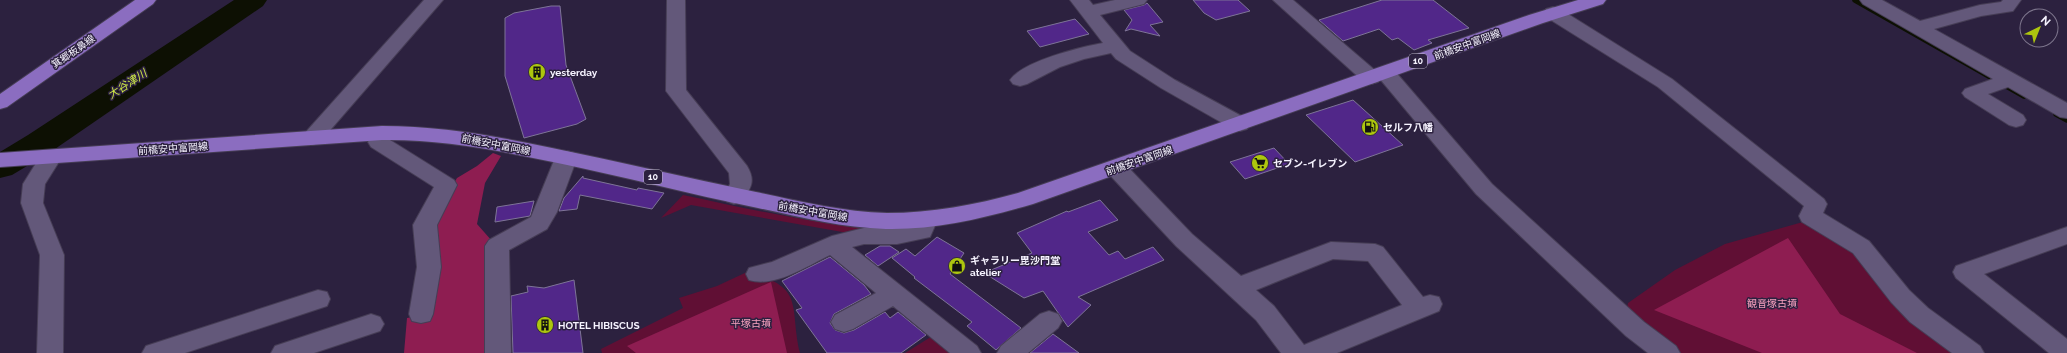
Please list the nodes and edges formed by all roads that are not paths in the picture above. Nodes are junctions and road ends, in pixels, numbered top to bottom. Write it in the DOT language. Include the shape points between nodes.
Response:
graph roads {
  1 [pos="147,0"];
  2 [pos="434,0"];
  3 [pos="676,0"];
  4 [pos="1138,0"];
  5 [pos="1282,0"];
  6 [pos="1597,0"];
  7 [pos="1869,0"];
  8 [pos="2012,0"];
  9 [pos="1083,6"];
  10 [pos="1553,13"];
  11 [pos="1917,28"];
  12 [pos="1114,47"];
  13 [pos="1379,75"];
  14 [pos="1020,80"];
  15 [pos="2009,80"];
  16 [pos="0,103"];
  17 [pos="2067,112"];
  18 [pos="2016,120"];
  19 [pos="1240,124"];
  20 [pos="382,133"];
  21 [pos="312,138"];
  22 [pos="51,157"];
  23 [pos="566,158"];
  24 [pos="0,160"];
  25 [pos="1116,168"];
  26 [pos="734,196"];
  27 [pos="928,219"];
  28 [pos="2067,235"];
  29 [pos="832,244"];
  30 [pos="758,274"];
  31 [pos="1238,287"];
  32 [pos="895,294"];
  33 [pos="318,299"];
  34 [pos="421,314"];
  35 [pos="1050,321"];
  36 [pos="844,322"];
  37 [pos="371,324"];
  38 [pos="50,353"];
  39 [pos="155,353"];
  40 [pos="284,353"];
  41 [pos="498,353"];
  42 [pos="968,353"];
  43 [pos="1010,353"];
  44 [pos="1296,353"];
  45 [pos="1311,353"];
  46 [pos="1667,353"];
  47 [pos="1971,353"];
  48 [pos="2067,353"];
  1 -- 16 [label="main road, 箕郷板鼻線"];
  2 -- 21 [label="street"];
  3 -- 26 [label="street" via="676,91 739,171 743,184"];
  4 -- 9 [label="street"];
  5 -- 13 [label="street"];
  6 -- 10 [label="main road, 前橋安中富岡線 / 10"];
  7 -- 11 [label="street"];
  8 -- 11 [label="street" via="2007,7 1980,11"];
  9 -- 12 [label="street"];
  10 -- 13 [label="main road, 前橋安中富岡線 / 10"];
  10 -- 47 [label="street" via="1665,83 1810,199 1816,204 1810,216 1861,247 1900,296 1919,315"];
  11 -- 15 [label="street"];
  12 -- 14 [label="street" via="1090,51 1033,71"];
  12 -- 19 [label="street" via="1141,68"];
  13 -- 19 [label="main road, 前橋安中富岡線 / 10"];
  13 -- 46 [label="street" via="1484,189 1635,329"];
  15 -- 17 [label="street"];
  15 -- 18 [label="street" via="1972,93"];
  19 -- 25 [label="main road, 前橋安中富岡線 / 10"];
  20 -- 21 [label="main road, 前橋安中富岡線 / 10"];
  20 -- 23 [label="main road, 前橋安中富岡線 / 10" via="435,133 467,137"];
  20 -- 34 [label="street" via="379,142 446,185 425,225 429,267"];
  21 -- 22 [label="main road, 前橋安中富岡線 / 10"];
  22 -- 24 [label="main road, 前橋安中富岡線 / 10"];
  22 -- 38 [label="street" via="34,184 32,203 52,255"];
  23 -- 26 [label="main road, 前橋安中富岡線 / 10"];
  23 -- 41 [label="street" via="546,212 539,223 497,246"];
  25 -- 27 [label="main road, 前橋安中富岡線 / 10" via="991,209"];
  25 -- 31 [label="street" via="1184,240"];
  26 -- 27 [label="main road, 前橋安中富岡線 / 10" via="865,220"];
  27 -- 29 [label="street" via="922,230 916,232 897,236 864,236"];
  28 -- 48 [label="street" via="1965,272"];
  29 -- 30 [label="street" via="777,270"];
  29 -- 32 [label="street"];
  31 -- 44 [label="street" via="1265,313"];
  31 -- 45 [label="street" via="1331,250 1375,253 1425,306"];
  32 -- 36 [label="street"];
  32 -- 42 [label="street"];
  33 -- 39 [label="street"];
  35 -- 43 [label="street"];
  37 -- 40 [label="street"];
}
